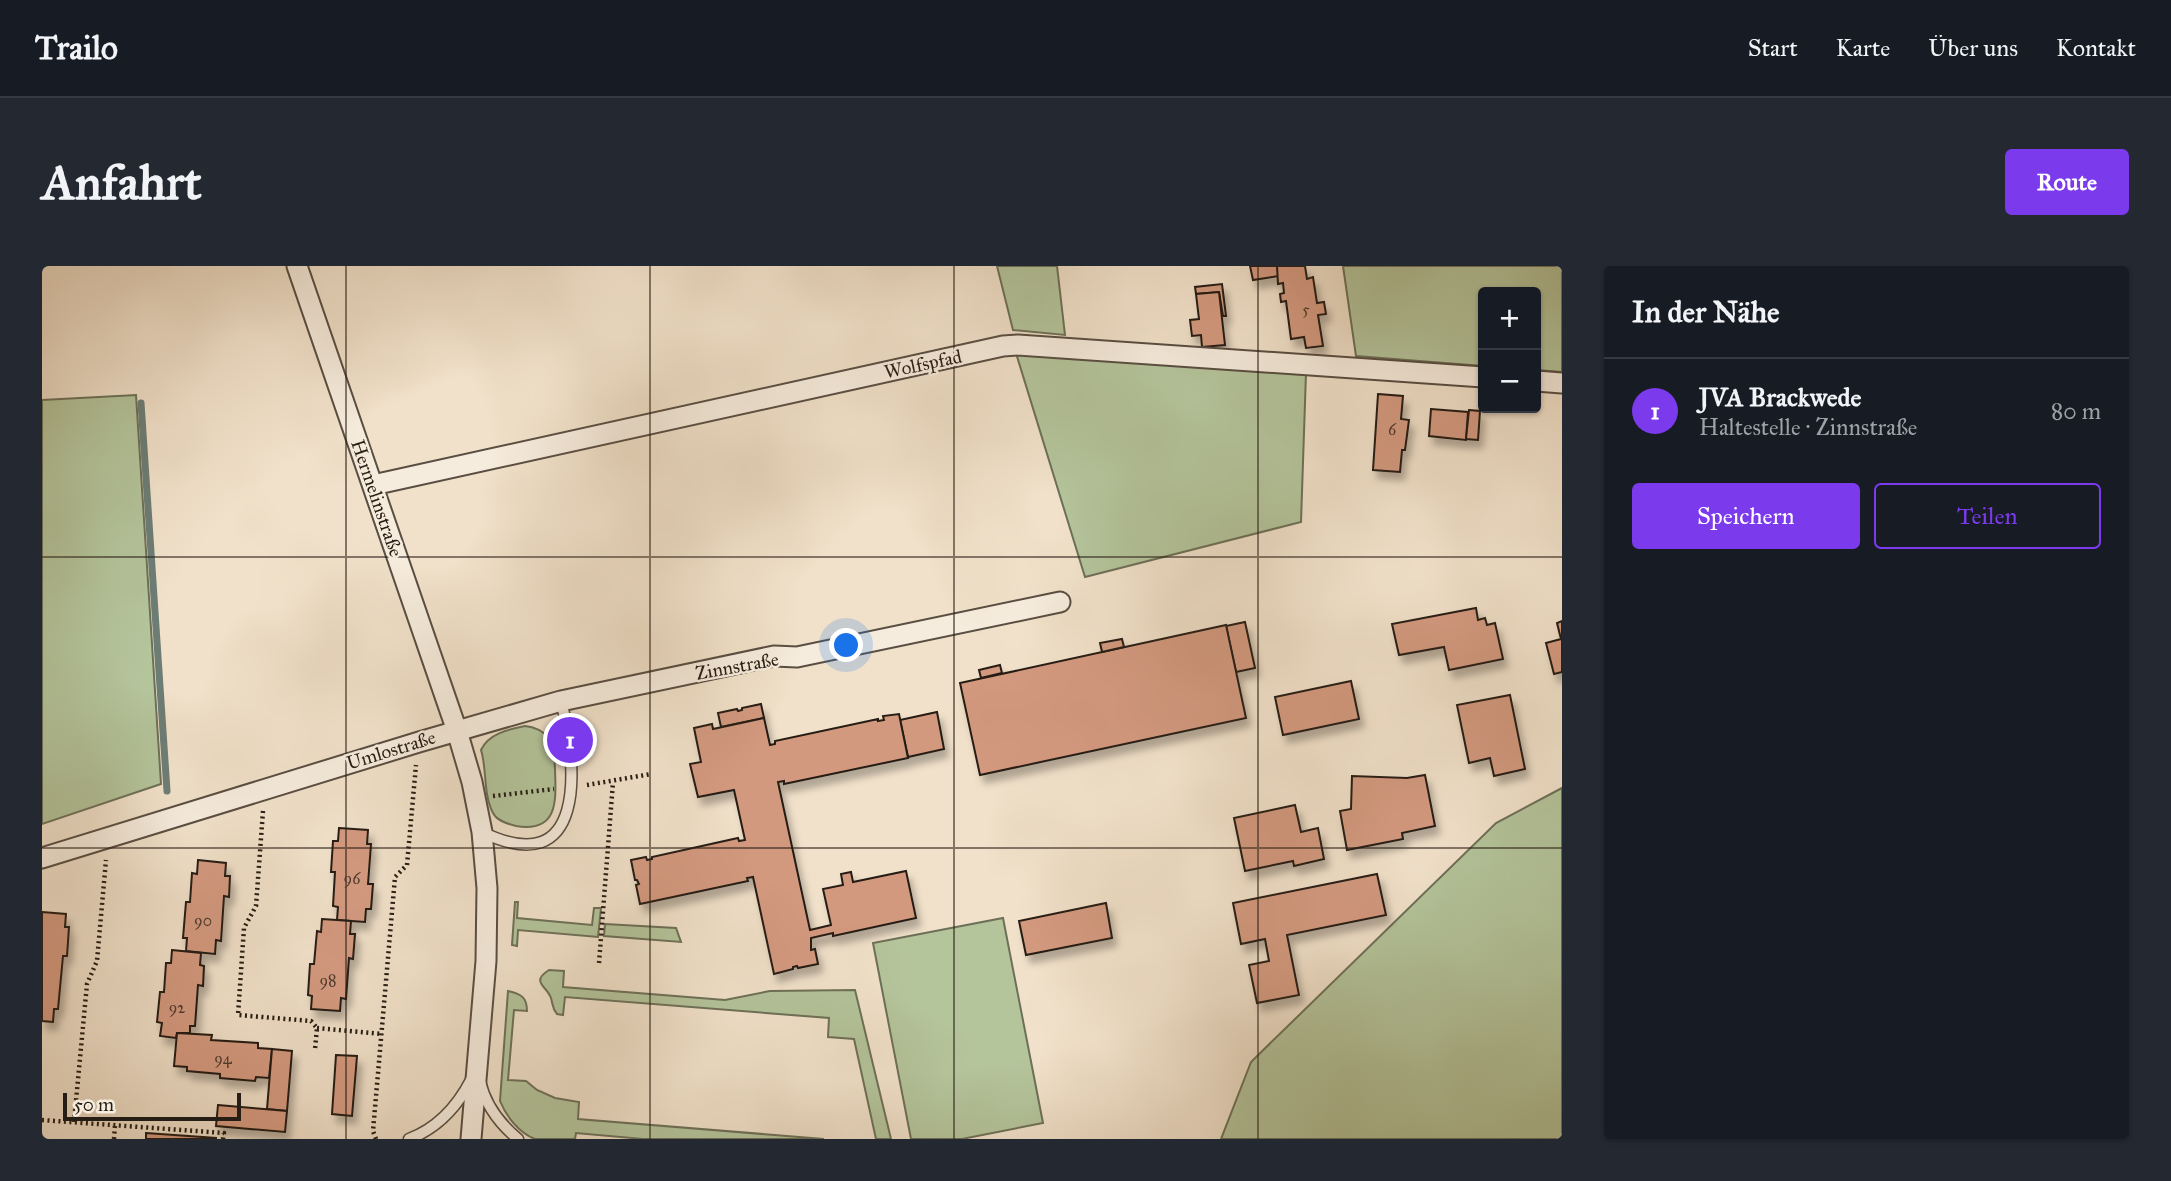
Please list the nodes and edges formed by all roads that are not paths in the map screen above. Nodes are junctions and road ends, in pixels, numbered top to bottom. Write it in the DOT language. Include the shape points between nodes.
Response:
graph roads {
  1 [pos="297,266"];
  2 [pos="1478,377"];
  3 [pos="1541,381"];
  4 [pos="1562,383"];
  5 [pos="373,485"];
  6 [pos="1060,602"];
  7 [pos="561,701"];
  8 [pos="457,731"];
  9 [pos="482,832"];
  10 [pos="42,858"];
  11 [pos="477,1067"];
  12 [pos="409,1139"];
  13 [pos="471,1139"];
  14 [pos="518,1139"];
  1 -- 5 [label="street, Hermelinstraße"];
  2 -- 5 [label="street, Wolfspfad" via="1018,345"];
  3 -- 4 [label="street"];
  5 -- 8 [label="street, Hermelinstraße"];
  6 -- 7 [label="street, Zinnstraße"];
  7 -- 8 [label="street, Zinnstraße"];
  7 -- 9 [label="lane" via="570,740 571,787 560,829 545,841 524,845"];
  8 -- 9 [label="street, Umlostraße"];
  8 -- 10 [label="street, Umlostraße"];
  9 -- 11 [label="street, Umlostraße" via="487,938"];
  11 -- 12 [label="lane, Umlostraße" via="450,1112"];
  11 -- 13 [label="street, Umlostraße"];
  11 -- 14 [label="lane" via="494,1113"];
}
